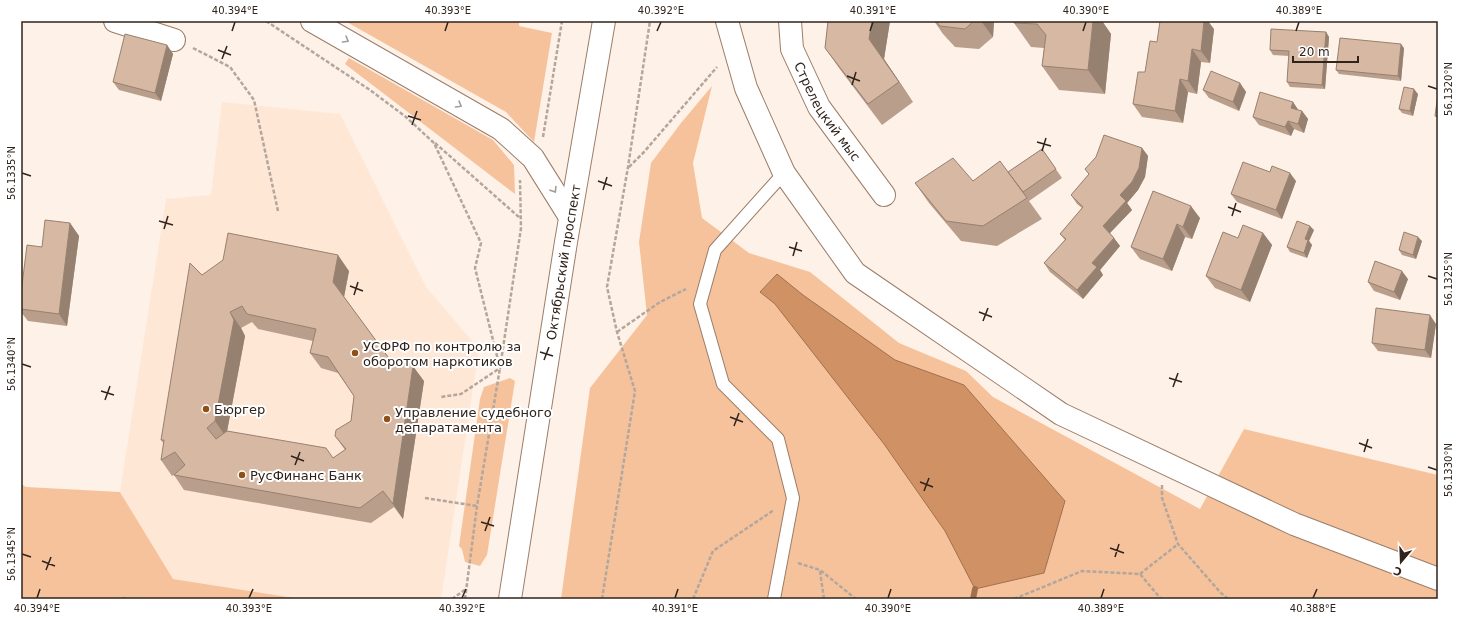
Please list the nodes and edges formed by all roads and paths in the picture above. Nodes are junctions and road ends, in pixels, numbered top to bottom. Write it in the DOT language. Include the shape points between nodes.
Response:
graph roads {
  1 [pos="115,21"];
  2 [pos="266,21"];
  3 [pos="312,21"];
  4 [pos="562,21"];
  5 [pos="604,21"];
  6 [pos="727,21"];
  7 [pos="790,21"];
  8 [pos="649,22"];
  9 [pos="174,40"];
  10 [pos="694,93"];
  11 [pos="542,140"];
  12 [pos="434,143"];
  13 [pos="628,167"];
  14 [pos="784,173"];
  15 [pos="520,180"];
  16 [pos="884,195"];
  17 [pos="278,211"];
  18 [pos="570,216"];
  19 [pos="520,219"];
  20 [pos="707,279"];
  21 [pos="617,332"];
  22 [pos="500,368"];
  23 [pos="441,397"];
  24 [pos="1162,462"];
  25 [pos="426,498"];
  26 [pos="792,498"];
  27 [pos="477,506"];
  28 [pos="1178,544"];
  29 [pos="781,557"];
  30 [pos="820,570"];
  31 [pos="1140,574"];
  32 [pos="1438,579"];
  33 [pos="467,588"];
  34 [pos="122,598"];
  35 [pos="131,599"];
  36 [pos="452,599"];
  37 [pos="465,599"];
  38 [pos="510,599"];
  39 [pos="602,599"];
  40 [pos="693,599"];
  41 [pos="774,599"];
  42 [pos="824,599"];
  43 [pos="856,599"];
  44 [pos="1014,599"];
  45 [pos="1161,599"];
  46 [pos="1228,599"];
  1 -- 9 [label="street"];
  2 -- 12 [label="path" via="370,90 406,117"];
  3 -- 18 [label="street, one-way" via="501,129 533,158"];
  4 -- 11 [label="path"];
  5 -- 18 [label="street, Октябрьский проспект"];
  6 -- 14 [label="street" via="746,88"];
  7 -- 16 [label="street, Стрелецкий мыс" via="792,49 819,107"];
  8 -- 13 [label="path"];
  9 -- 17 [label="path" via="230,67 254,100"];
  10 -- 13 [label="path"];
  12 -- 19 [label="path"];
  12 -- 22 [label="path" via="481,243 475,268"];
  13 -- 21 [label="path" via="608,287"];
  14 -- 20 [label="lane" via="715,250"];
  14 -- 24 [label="street" via="855,273 1062,414"];
  15 -- 19 [label="path"];
  18 -- 38 [label="street, Октябрьский проспект"];
  19 -- 22 [label="path" via="521,228"];
  20 -- 21 [label="path" via="660,302"];
  20 -- 26 [label="lane" via="700,304 722,384 778,438"];
  21 -- 39 [label="path" via="635,391"];
  22 -- 23 [label="path" via="461,394"];
  22 -- 27 [label="path"];
  24 -- 28 [label="path" via="1162,498"];
  24 -- 32 [label="street" via="1294,524"];
  25 -- 27 [label="path"];
  26 -- 29 [label="lane"];
  26 -- 40 [label="path" via="714,551"];
  27 -- 33 [label="path"];
  28 -- 31 [label="path"];
  28 -- 46 [label="path"];
  29 -- 30 [label="path"];
  29 -- 41 [label="lane"];
  30 -- 42 [label="path"];
  30 -- 43 [label="path"];
  31 -- 44 [label="path" via="1082,571"];
  31 -- 45 [label="path"];
  33 -- 36 [label="path"];
  33 -- 37 [label="path"];
  34 -- 35 [label="path"];
}
